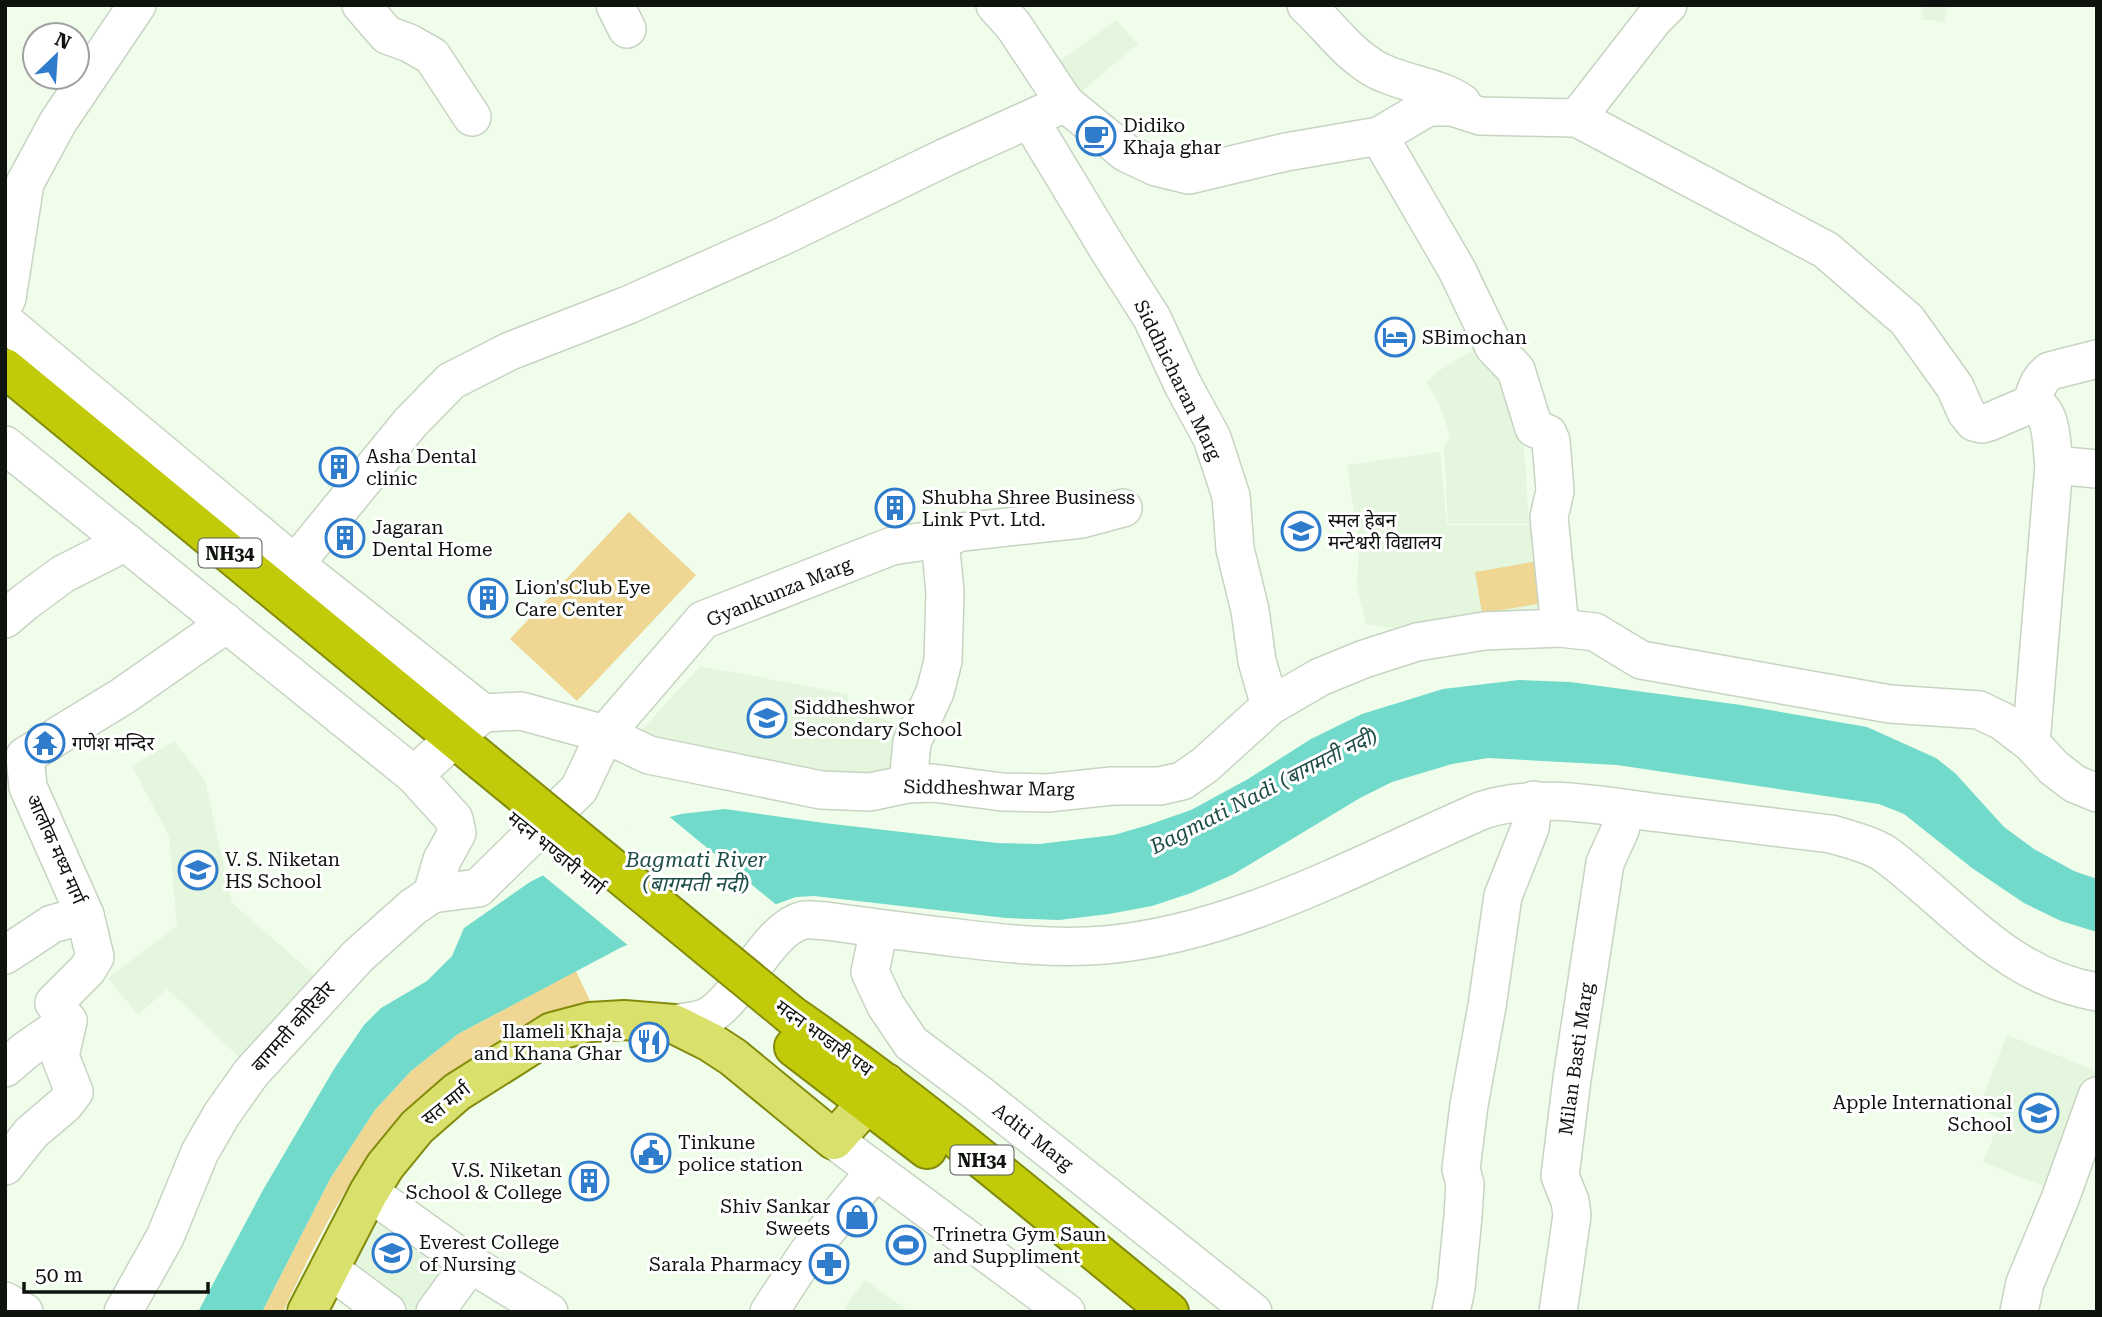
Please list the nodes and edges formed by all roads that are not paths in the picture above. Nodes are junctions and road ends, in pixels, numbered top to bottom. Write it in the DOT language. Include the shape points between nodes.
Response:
graph roads {
  1 [pos="137,5"];
  2 [pos="361,5"];
  3 [pos="995,5"];
  4 [pos="1306,5"];
  5 [pos="1668,5"];
  6 [pos="1065,103"];
  7 [pos="1480,116"];
  8 [pos="472,117"];
  9 [pos="1577,118"];
  10 [pos="1030,120"];
  11 [pos="1379,136"];
  12 [pos="5,302"];
  13 [pos="5,322"];
  14 [pos="2097,359"];
  15 [pos="5,368"];
  16 [pos="5,399"];
  17 [pos="2031,404"];
  18 [pos="5,445"];
  19 [pos="2054,465"];
  20 [pos="2097,469"];
  21 [pos="1123,508"];
  22 [pos="940,539"];
  23 [pos="126,542"];
  24 [pos="295,564"];
  25 [pos="5,619"];
  26 [pos="224,621"];
  27 [pos="1560,628"];
  28 [pos="1270,706"];
  29 [pos="483,713"];
  30 [pos="605,734"];
  31 [pos="2031,743"];
  32 [pos="450,761"];
  33 [pos="908,784"];
  34 [pos="2097,793"];
  35 [pos="1534,800"];
  36 [pos="1625,809"];
  37 [pos="432,894"];
  38 [pos="85,915"];
  39 [pos="878,929"];
  40 [pos="5,955"];
  41 [pos="2097,992"];
  42 [pos="68,1021"];
  43 [pos="674,1024"];
  44 [pos="783,1024"];
  45 [pos="911,1044"];
  46 [pos="5,1068"];
  47 [pos="876,1093"];
  48 [pos="2097,1096"];
  49 [pos="834,1140"];
  50 [pos="5,1166"];
  51 [pos="875,1171"];
  52 [pos="369,1192"];
  53 [pos="466,1261"];
  54 [pos="329,1269"];
  55 [pos="5,1301"];
  56 [pos="1061,1310"];
  57 [pos="24,1312"];
  58 [pos="123,1312"];
  59 [pos="307,1312"];
  60 [pos="387,1312"];
  61 [pos="435,1312"];
  62 [pos="549,1312"];
  63 [pos="769,1312"];
  64 [pos="1140,1312"];
  65 [pos="1169,1312"];
  66 [pos="1253,1312"];
  67 [pos="1451,1312"];
  68 [pos="1558,1312"];
  69 [pos="2019,1312"];
  1 -- 12 [label="street" via="58,122 25,183"];
  2 -- 8 [label="street" via="387,34 432,56"];
  3 -- 6 [label="street"];
  4 -- 7 [label="street" via="1340,42 1375,69 1456,98"];
  5 -- 9 [label="street"];
  6 -- 10 [label="street"];
  6 -- 11 [label="street" via="1126,153 1189,176 1286,152"];
  7 -- 9 [label="street"];
  7 -- 11 [label="street" via="1452,107 1428,107"];
  9 -- 17 [label="street" via="1825,250 1907,320 1974,422 1982,424"];
  10 -- 24 [label="street" via="781,237 510,351 452,381 410,423"];
  10 -- 28 [label="street, Siddhicharan Marg" via="1152,318 1212,438 1230,496 1235,549"];
  11 -- 27 [label="street" via="1457,270 1494,347 1516,370 1534,428 1548,434 1555,491 1549,517"];
  13 -- 24 [label="street"];
  14 -- 17 [label="street" via="2045,374"];
  15 -- 32 [label="highway, NH34"];
  16 -- 32 [label="highway, NH34"];
  17 -- 19 [label="street" via="2040,407 2048,420"];
  18 -- 23 [label="street"];
  19 -- 20 [label="street"];
  19 -- 31 [label="street"];
  21 -- 22 [label="street, Gyankunza Marg" via="1082,519 962,532"];
  22 -- 30 [label="street, Gyankunza Marg" via="892,546 703,620"];
  22 -- 33 [label="street" via="945,592 943,661 935,692 912,742"];
  23 -- 25 [label="street" via="63,574"];
  23 -- 26 [label="street"];
  24 -- 29 [label="street"];
  26 -- 32 [label="street"];
  26 -- 38 [label="street, आलोक मध्य मार्ग" via="123,696 24,756 28,787"];
  27 -- 28 [label="street, Siddheshwar Marg" via="1484,631 1417,642 1320,677"];
  27 -- 31 [label="street, Siddheshwar Marg" via="1595,632 1641,660 1890,704 1979,710"];
  28 -- 33 [label="street, Siddheshwar Marg" via="1205,765 1182,781 1160,786 1047,793"];
  29 -- 30 [label="street" via="520,711"];
  29 -- 32 [label="street"];
  30 -- 33 [label="street, Siddheshwar Marg" via="649,755 821,790 870,792"];
  30 -- 37 [label="street, Gyankunza Marg" via="579,789 478,888"];
  31 -- 34 [label="street, Siddheshwar Marg" via="2054,768"];
  32 -- 37 [label="street" via="457,833 442,860"];
  32 -- 44 [label="highway, मदन भण्डारी मार्ग / NH34"];
  35 -- 36 [label="street"];
  35 -- 39 [label="street" via="1483,810 1264,906 1157,937 1049,947"];
  35 -- 67 [label="street" via="1530,828 1503,897 1469,1105 1461,1169 1463,1216"];
  36 -- 41 [label="street" via="1831,834 1862,842 1895,861 2013,960 2046,977"];
  36 -- 68 [label="street, Milan Basti Marg" via="1605,863 1572,1079 1560,1176 1572,1215"];
  37 -- 58 [label="street, बागमती कोरिडोर" via="358,956 251,1073 200,1152 165,1237"];
  38 -- 40 [label="street" via="52,924"];
  38 -- 42 [label="street, आलोक मध्य मार्ग" via="94,957 87,971 54,1003"];
  39 -- 43 [label="street" via="804,920 775,940 723,1004 706,1017"];
  39 -- 45 [label="street, Aditi Marg" via="870,972"];
  42 -- 46 [label="street"];
  42 -- 50 [label="street" via="60,1056 74,1092"];
  43 -- 49 [label="main road" via="733,1057"];
  43 -- 52 [label="main road, सत मार्ग" via="590,1022 552,1032 457,1092 417,1127"];
  44 -- 47 [label="highway, मदन भण्डारी पथ / NH34"];
  45 -- 47 [label="street"];
  45 -- 66 [label="street, Aditi Marg"];
  47 -- 49 [label="main road"];
  47 -- 64 [label="highway, मदन भण्डारी पथ / NH34"];
  47 -- 65 [label="highway, मदन भण्डारी पथ / NH34"];
  48 -- 69 [label="street" via="2025,1283"];
  49 -- 51 [label="street"];
  51 -- 56 [label="street"];
  51 -- 63 [label="street" via="807,1254"];
  52 -- 53 [label="street"];
  52 -- 54 [label="main road, सत मार्ग"];
  53 -- 61 [label="street" via="462,1275"];
  53 -- 62 [label="street"];
  54 -- 59 [label="main road, सत मार्ग"];
  54 -- 60 [label="street"];
  55 -- 57 [label="street"];
}
